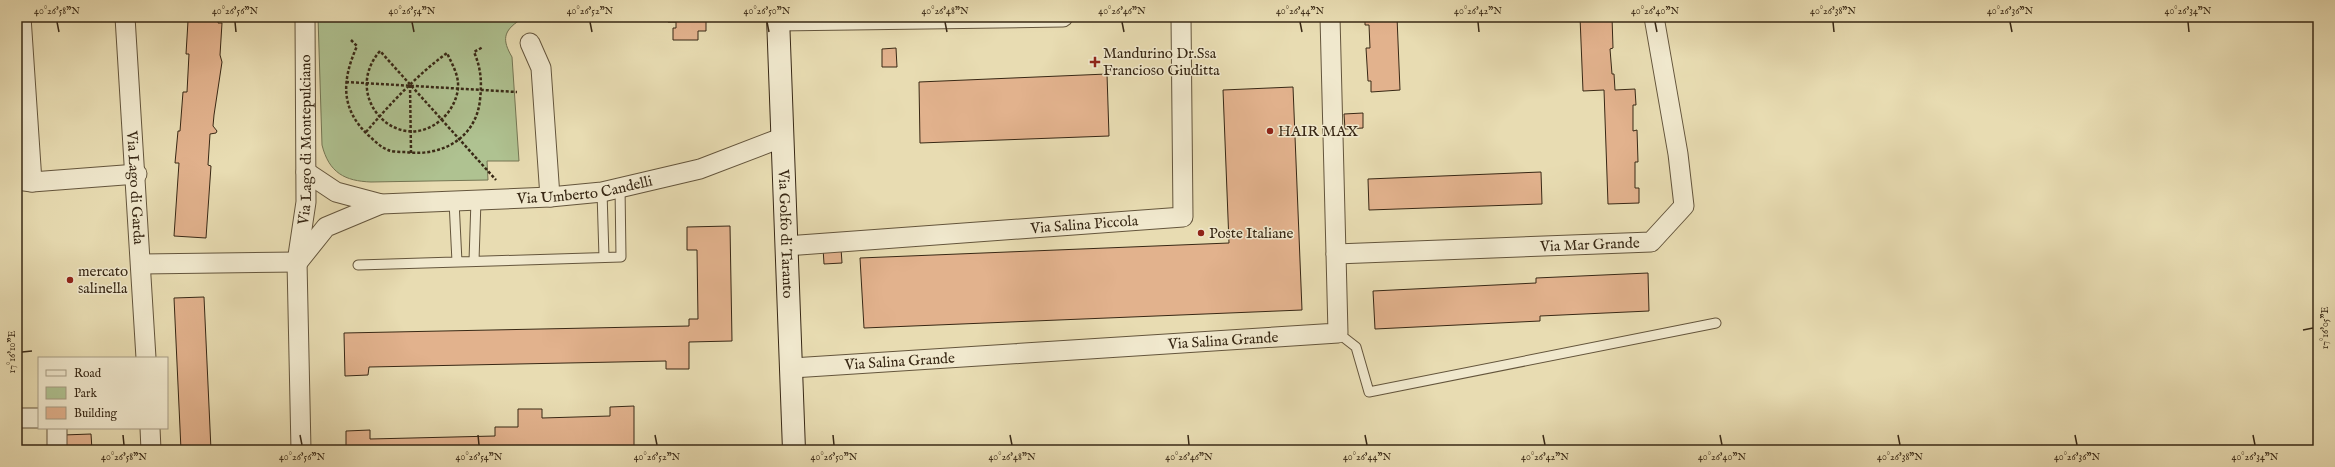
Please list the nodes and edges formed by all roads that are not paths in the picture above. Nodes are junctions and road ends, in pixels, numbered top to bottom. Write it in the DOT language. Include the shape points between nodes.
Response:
graph roads {
  1 [pos="21,17"];
  2 [pos="125,17"];
  3 [pos="305,17"];
  4 [pos="1058,17"];
  5 [pos="1063,17"];
  6 [pos="1181,17"];
  7 [pos="1330,17"];
  8 [pos="1654,17"];
  9 [pos="778,19"];
  10 [pos="530,43"];
  11 [pos="782,138"];
  12 [pos="306,172"];
  13 [pos="137,174"];
  14 [pos="25,181"];
  15 [pos="611,189"];
  16 [pos="550,197"];
  17 [pos="476,200"];
  18 [pos="454,201"];
  19 [pos="381,204"];
  20 [pos="786,246"];
  21 [pos="1336,254"];
  22 [pos="604,258"];
  23 [pos="474,261"];
  24 [pos="297,262"];
  25 [pos="457,262"];
  26 [pos="142,264"];
  27 [pos="358,265"];
  28 [pos="1716,323"];
  29 [pos="1338,333"];
  30 [pos="146,357"];
  31 [pos="792,368"];
  32 [pos="17,418"];
  33 [pos="38,418"];
  34 [pos="57,429"];
  35 [pos="150,429"];
  36 [pos="57,450"];
  37 [pos="151,450"];
  38 [pos="301,450"];
  39 [pos="794,450"];
  1 -- 14 [label="street"];
  2 -- 13 [label="street, Via Lago di Garda"];
  3 -- 12 [label="street, Via Lago di Montepulciano"];
  4 -- 5 [label="street"];
  4 -- 9 [label="street"];
  6 -- 20 [label="street, Via Salina Piccola" via="1182,217"];
  7 -- 21 [label="street"];
  8 -- 21 [label="street, Via Mar Grande" via="1678,154 1684,206 1651,242"];
  9 -- 11 [label="street, Via Golfo di Taranto"];
  10 -- 16 [label="street" via="541,68"];
  11 -- 15 [label="street, Via Umberto Candelli" via="700,169"];
  11 -- 20 [label="street, Via Golfo di Taranto"];
  12 -- 19 [label="street, Via Umberto Candelli" via="336,192"];
  12 -- 24 [label="street, Via Lago di Montepulciano" via="306,202"];
  13 -- 14 [label="street"];
  13 -- 26 [label="street, Via Lago di Garda"];
  15 -- 16 [label="street, Via Umberto Candelli"];
  15 -- 22 [label="lane"];
  15 -- 22 [label="lane" via="621,257"];
  16 -- 17 [label="street, Via Umberto Candelli"];
  17 -- 18 [label="street, Via Umberto Candelli"];
  17 -- 23 [label="lane"];
  18 -- 19 [label="street, Via Umberto Candelli"];
  18 -- 25 [label="lane"];
  19 -- 24 [label="street, Via Umberto Candelli" via="326,227"];
  20 -- 31 [label="street, Via Golfo di Taranto"];
  21 -- 29 [label="street"];
  22 -- 23 [label="lane"];
  23 -- 25 [label="lane"];
  24 -- 26 [label="street"];
  24 -- 38 [label="street, Via Lago di Montepulciano"];
  25 -- 27 [label="lane"];
  26 -- 30 [label="street, Via Lago di Garda"];
  28 -- 29 [label="lane" via="1369,392 1356,347"];
  29 -- 31 [label="street, Via Salina Grande"];
  31 -- 39 [label="street, Via Golfo di Taranto"];
  32 -- 33 [label="street"];
  34 -- 36 [label="street"];
  35 -- 37 [label="street"];
}
